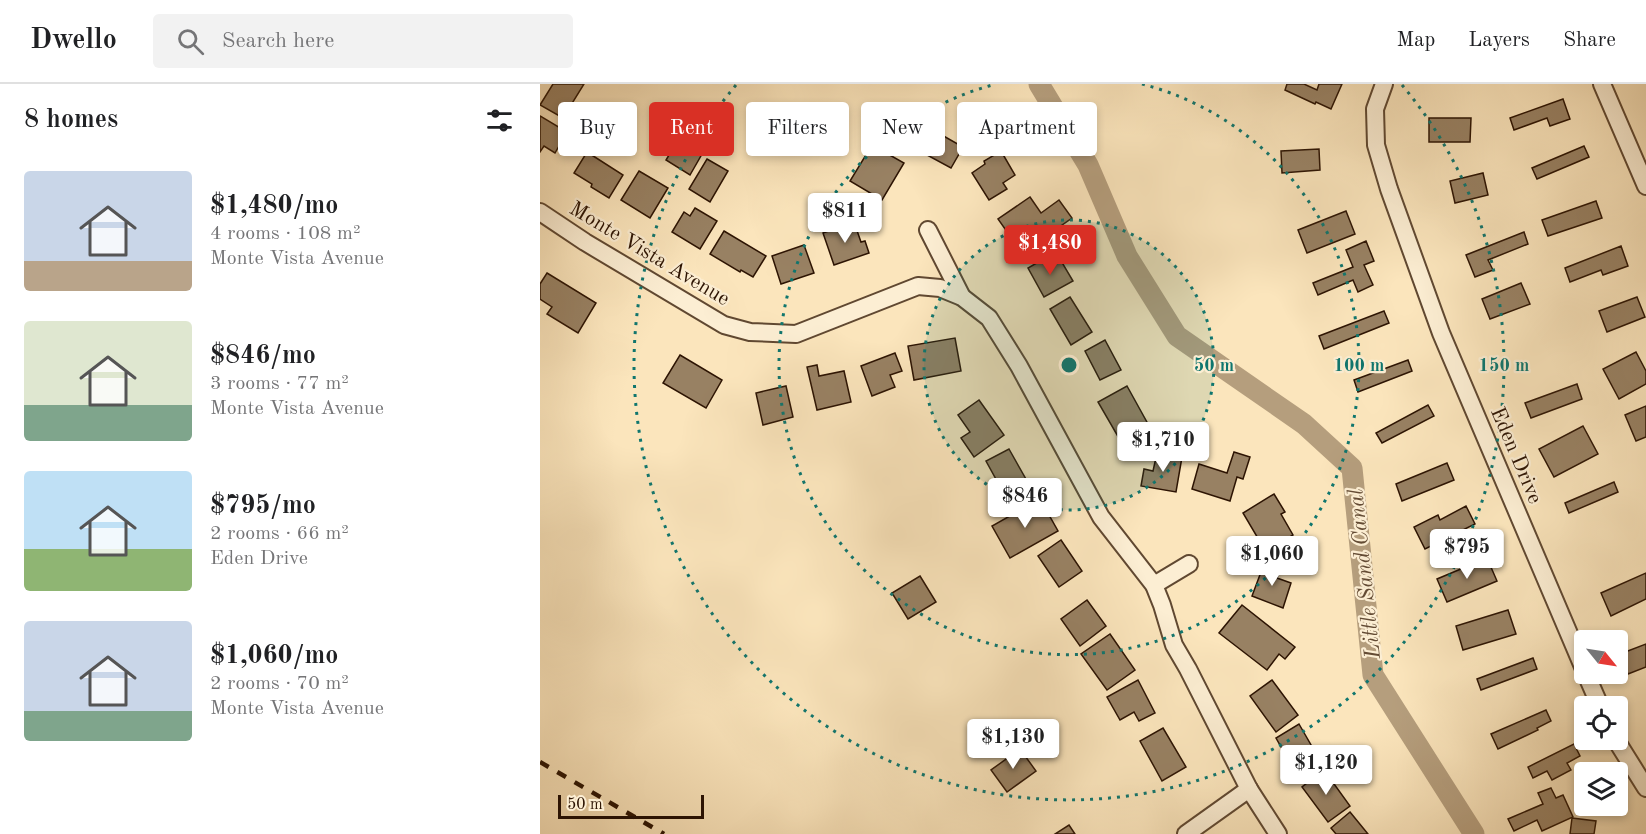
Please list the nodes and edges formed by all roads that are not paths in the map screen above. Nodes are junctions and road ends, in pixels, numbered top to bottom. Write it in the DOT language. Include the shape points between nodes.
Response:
graph roads {
  1 [pos="1384,84"];
  2 [pos="1602,84"];
  3 [pos="1646,186"];
  4 [pos="540,213"];
  5 [pos="928,231"];
  6 [pos="962,297"];
  7 [pos="1189,564"];
  8 [pos="1154,585"];
  9 [pos="1574,645"];
  10 [pos="1625,750"];
  11 [pos="1640,766"];
  12 [pos="1646,788"];
  13 [pos="1249,789"];
  14 [pos="1186,834"];
  15 [pos="1278,834"];
  1 -- 9 [label="street, Eden Drive" via="1375,109 1376,145 1389,189 1441,333"];
  2 -- 3 [label="street"];
  4 -- 6 [label="street, Monte Vista Avenue" via="724,325 750,332 795,334 918,286 940,288"];
  5 -- 6 [label="street"];
  6 -- 8 [label="street, Monte Vista Avenue" via="989,318 1101,517"];
  7 -- 8 [label="street"];
  8 -- 13 [label="street, Monte Vista Avenue" via="1174,645"];
  10 -- 11 [label="street"];
  11 -- 12 [label="street"];
  13 -- 14 [label="street"];
  13 -- 15 [label="street, Monte Vista Avenue"];
}
